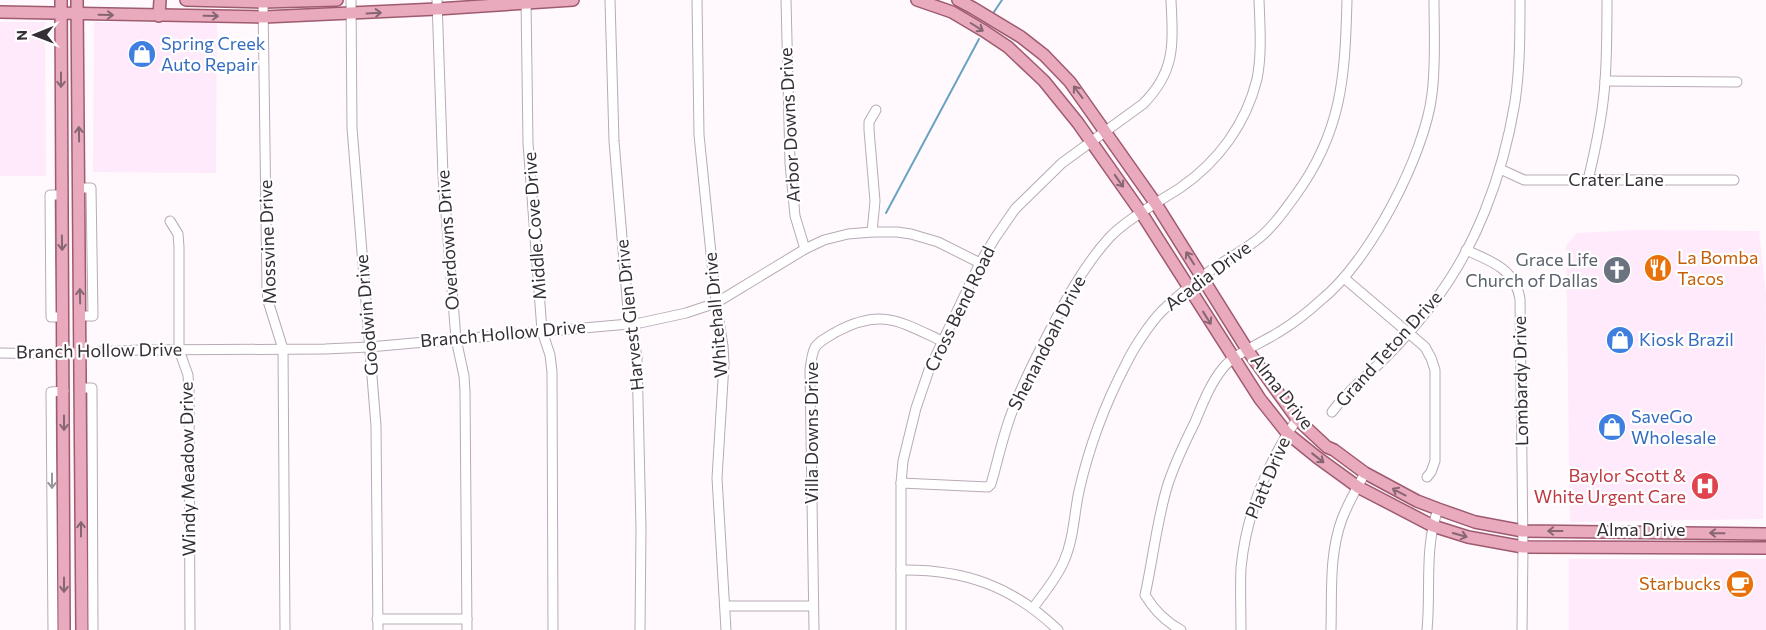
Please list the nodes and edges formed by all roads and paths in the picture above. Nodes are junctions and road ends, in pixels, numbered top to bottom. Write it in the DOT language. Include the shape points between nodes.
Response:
graph roads {
  1 [pos="61,0"];
  2 [pos="77,0"];
  3 [pos="160,0"];
  4 [pos="186,0"];
  5 [pos="337,0"];
  6 [pos="351,0"];
  7 [pos="573,0"];
  8 [pos="610,0"];
  9 [pos="697,0"];
  10 [pos="786,0"];
  11 [pos="917,0"];
  12 [pos="958,0"];
  13 [pos="1171,0"];
  14 [pos="1259,0"];
  15 [pos="1346,0"];
  16 [pos="1434,0"];
  17 [pos="1520,0"];
  18 [pos="1607,0"];
  19 [pos="263,2"];
  20 [pos="526,2"];
  21 [pos="437,5"];
  22 [pos="0,12"];
  23 [pos="952,12"];
  24 [pos="61,14"];
  25 [pos="77,14"];
  26 [pos="350,14"];
  27 [pos="159,16"];
  28 [pos="264,17"];
  29 [pos="1605,81"];
  30 [pos="1737,82"];
  31 [pos="876,110"];
  32 [pos="1106,132"];
  33 [pos="1091,142"];
  34 [pos="1500,170"];
  35 [pos="1588,180"];
  36 [pos="1734,180"];
  37 [pos="1156,204"];
  38 [pos="1142,214"];
  39 [pos="170,221"];
  40 [pos="872,232"];
  41 [pos="805,249"];
  42 [pos="1466,250"];
  43 [pos="980,262"];
  44 [pos="1202,278"];
  45 [pos="1344,278"];
  46 [pos="1188,288"];
  47 [pos="716,302"];
  48 [pos="629,322"];
  49 [pos="542,331"];
  50 [pos="1409,332"];
  51 [pos="456,339"];
  52 [pos="942,341"];
  53 [pos="369,347"];
  54 [pos="283,349"];
  55 [pos="179,350"];
  56 [pos="1248,351"];
  57 [pos="0,353"];
  58 [pos="81,353"];
  59 [pos="64,354"];
  60 [pos="1232,358"];
  61 [pos="81,388"];
  62 [pos="64,391"];
  63 [pos="1332,412"];
  64 [pos="1297,419"];
  65 [pos="1287,433"];
  66 [pos="1365,473"];
  67 [pos="1427,477"];
  68 [pos="901,483"];
  69 [pos="1358,487"];
  70 [pos="1438,509"];
  71 [pos="1432,526"];
  72 [pos="1522,531"];
  73 [pos="1649,531"];
  74 [pos="1766,534"];
  75 [pos="1523,547"];
  76 [pos="1649,547"];
  77 [pos="1766,548"];
  78 [pos="901,570"];
  79 [pos="726,606"];
  80 [pos="813,606"];
  81 [pos="1033,608"];
  82 [pos="378,619"];
  83 [pos="467,619"];
  84 [pos="52,630"];
  85 [pos="64,630"];
  86 [pos="82,630"];
  87 [pos="93,630"];
  88 [pos="190,630"];
  89 [pos="285,630"];
  90 [pos="378,630"];
  91 [pos="467,630"];
  92 [pos="553,630"];
  93 [pos="640,630"];
  94 [pos="726,630"];
  95 [pos="814,630"];
  96 [pos="901,630"];
  97 [pos="1058,630"];
  98 [pos="1181,630"];
  99 [pos="1241,630"];
  100 [pos="1331,630"];
  101 [pos="1427,630"];
  102 [pos="1522,630"];
  1 -- 24 [label="main road"];
  2 -- 25 [label="main road"];
  3 -- 27 [label="main road"];
  4 -- 19 [label="main road"];
  5 -- 19 [label="main road"];
  6 -- 26 [label="street, Goodwin Drive"];
  7 -- 20 [label="main road"];
  8 -- 48 [label="street, Harvest Glen Drive" via="614,141"];
  9 -- 47 [label="street, Whitehall Drive" via="699,135"];
  10 -- 41 [label="street, Arbor Downs Drive" via="790,163 795,216"];
  11 -- 23 [label="main road, Alma Drive"];
  12 -- 23 [label="street"];
  32 -- 12 [label="main road, Alma Drive, one-way" via="1070,82 1044,55 1009,29"];
  13 -- 32 [label="street, Cross Bend Road" via="1172,51 1168,68 1154,93"];
  14 -- 37 [label="street, Shenandoah Drive" via="1257,78 1237,128 1208,167"];
  15 -- 44 [label="street, Acadia Drive" via="1343,81 1331,130 1308,179 1274,223 1258,238"];
  16 -- 45 [label="street" via="1432,96 1414,160 1388,214"];
  17 -- 34 [label="street, Grand Teton Drive" via="1520,56 1515,101"];
  18 -- 29 [label="street"];
  19 -- 28 [label="street, Mossvine Drive"];
  20 -- 21 [label="main road"];
  20 -- 49 [label="street, Middle Cove Drive" via="528,143"];
  26 -- 21 [label="main road, one-way"];
  21 -- 51 [label="street, Overdowns Drive" via="443,176"];
  22 -- 24 [label="main road"];
  23 -- 33 [label="main road, Alma Drive, one-way" via="1008,47 1028,65 1062,101"];
  24 -- 25 [label="main road"];
  24 -- 59 [label="main road, one-way"];
  25 -- 27 [label="main road, one-way"];
  58 -- 25 [label="main road, one-way"];
  26 -- 28 [label="main road"];
  26 -- 53 [label="street, Goodwin Drive" via="352,128"];
  27 -- 28 [label="main road, one-way"];
  28 -- 54 [label="street, Mossvine Drive" via="267,289"];
  29 -- 30 [label="street"];
  29 -- 35 [label="street" via="1600,125"];
  31 -- 40 [label="street" via="869,130 875,201"];
  32 -- 33 [label="street, Cross Bend Road"];
  32 -- 37 [label="main road, Alma Drive"];
  33 -- 38 [label="main road, Alma Drive, one-way"];
  33 -- 43 [label="street, Cross Bend Road" via="1062,163 1015,209"];
  34 -- 35 [label="street, Crater Lane" via="1524,180"];
  34 -- 42 [label="street, Grand Teton Drive"];
  35 -- 36 [label="street, Crater Lane"];
  37 -- 38 [label="street, Shenandoah Drive"];
  44 -- 37 [label="main road, Alma Drive, one-way"];
  38 -- 46 [label="main road, Alma Drive"];
  38 -- 68 [label="street, Shenandoah Drive" via="1110,236 1068,294 1011,412 991,484 988,487"];
  39 -- 55 [label="street, Windy Meadow Drive" via="178,234 179,247"];
  40 -- 41 [label="street, Branch Hollow Drive" via="824,240"];
  40 -- 43 [label="street, Branch Hollow Drive" via="919,236"];
  41 -- 47 [label="street, Branch Hollow Drive"];
  42 -- 50 [label="street, Grand Teton Drive" via="1444,288"];
  42 -- 72 [label="street, Lombardy Drive" via="1498,264 1508,272 1519,290"];
  43 -- 52 [label="street, Cross Bend Road"];
  44 -- 46 [label="street, Acadia Drive"];
  44 -- 56 [label="main road, Alma Drive"];
  45 -- 50 [label="street"];
  45 -- 56 [label="street" via="1302,316"];
  46 -- 60 [label="main road, Alma Drive, one-way"];
  46 -- 81 [label="street, Acadia Drive" via="1161,312 1126,363 1100,419 1086,460 1064,560"];
  47 -- 48 [label="street, Branch Hollow Drive" via="674,316"];
  47 -- 79 [label="street, Whitehall Drive" via="724,364 717,478"];
  48 -- 49 [label="street, Branch Hollow Drive"];
  48 -- 93 [label="street, Harvest Glen Drive" via="637,358"];
  49 -- 51 [label="street, Branch Hollow Drive"];
  49 -- 92 [label="street, Middle Cove Drive" via="552,372"];
  50 -- 63 [label="street, Grand Teton Drive"];
  50 -- 67 [label="street" via="1425,347 1434,370 1436,461"];
  51 -- 53 [label="street, Branch Hollow Drive"];
  51 -- 83 [label="street, Overdowns Drive" via="465,391"];
  52 -- 68 [label="street, Cross Bend Road" via="916,408"];
  52 -- 80 [label="street, Villa Downs Drive" via="901,322 873,318 852,324 819,342 812,352"];
  53 -- 54 [label="street, Branch Hollow Drive"];
  53 -- 82 [label="street, Goodwin Drive" via="376,426"];
  54 -- 55 [label="street, Branch Hollow Drive"];
  54 -- 89 [label="street, Mossvine Drive"];
  55 -- 58 [label="street, Branch Hollow Drive"];
  55 -- 88 [label="street, Windy Meadow Drive" via="188,375 189,391"];
  56 -- 60 [label="street"];
  56 -- 64 [label="main road, Alma Drive"];
  57 -- 59 [label="street, Branch Hollow Drive"];
  58 -- 59 [label="street, Branch Hollow Drive"];
  58 -- 61 [label="main road"];
  59 -- 62 [label="main road"];
  60 -- 65 [label="main road, Alma Drive"];
  60 -- 98 [label="street" via="1214,380 1168,484 1145,595 1160,615"];
  86 -- 61 [label="main road, one-way"];
  61 -- 87 [label="street" via="92,388"];
  62 -- 84 [label="street, one-way" via="52,392"];
  62 -- 85 [label="main road, one-way"];
  64 -- 65 [label="street, Platt Drive"];
  64 -- 66 [label="main road, Alma Drive" via="1327,447"];
  65 -- 69 [label="main road, Alma Drive, one-way"];
  65 -- 99 [label="street, Platt Drive" via="1250,516 1241,569"];
  66 -- 69 [label="street"];
  70 -- 66 [label="main road, Alma Drive, one-way"];
  68 -- 78 [label="street, Cross Bend Road"];
  69 -- 71 [label="main road, Alma Drive"];
  69 -- 100 [label="street" via="1343,517 1334,552"];
  70 -- 71 [label="street"];
  70 -- 72 [label="main road, Alma Drive" via="1475,522"];
  71 -- 75 [label="main road, Alma Drive, one-way" via="1468,537"];
  71 -- 101 [label="street" via="1428,555"];
  73 -- 72 [label="main road, Alma Drive, one-way"];
  72 -- 75 [label="street, Lombardy Drive"];
  74 -- 73 [label="main road, Alma Drive, one-way"];
  73 -- 76 [label="main road"];
  75 -- 76 [label="main road, Alma Drive"];
  75 -- 102 [label="street, Lombardy Drive"];
  76 -- 77 [label="main road, Alma Drive"];
  78 -- 81 [label="street" via="971,577 1013,595"];
  78 -- 96 [label="street, Cross Bend Road"];
  79 -- 80 [label="street"];
  79 -- 94 [label="street, Whitehall Drive"];
  80 -- 95 [label="street, Villa Downs Drive"];
  81 -- 97 [label="street"];
  82 -- 83 [label="street"];
  82 -- 90 [label="street, Goodwin Drive"];
  83 -- 91 [label="street, Overdowns Drive"];
}
